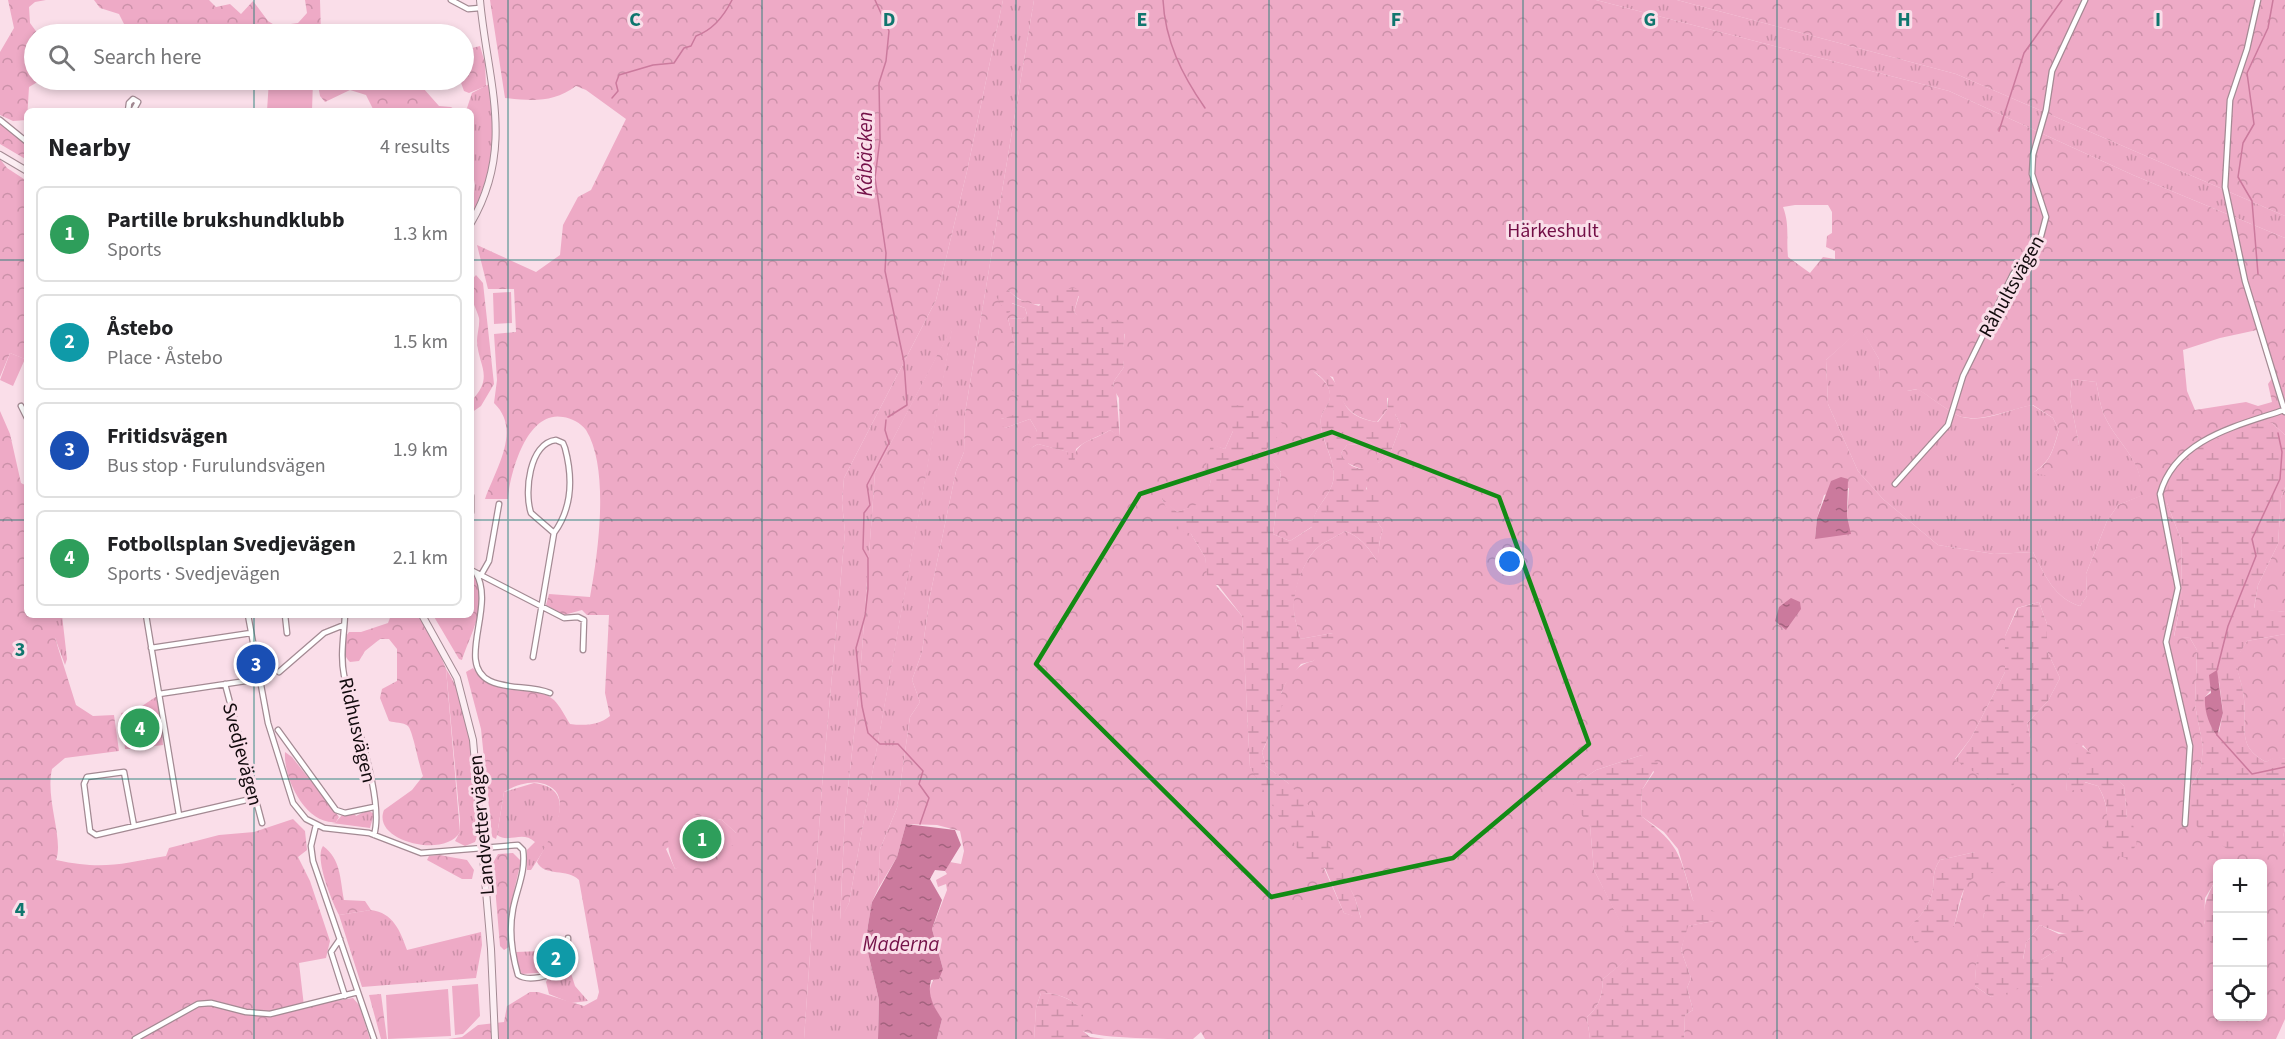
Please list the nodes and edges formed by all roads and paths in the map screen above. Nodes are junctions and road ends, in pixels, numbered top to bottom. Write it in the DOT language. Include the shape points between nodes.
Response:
graph roads {
  1 [pos="451,0"];
  2 [pos="480,0"];
  3 [pos="2085,0"];
  4 [pos="2258,0"];
  5 [pos="480,8"];
  6 [pos="0,120"];
  7 [pos="24,140"];
  8 [pos="0,155"];
  9 [pos="24,169"];
  10 [pos="474,216"];
  11 [pos="21,406"];
  12 [pos="2285,411"];
  13 [pos="24,412"];
  14 [pos="1895,484"];
  15 [pos="499,504"];
  16 [pos="554,533"];
  17 [pos="476,573"];
  18 [pos="542,607"];
  19 [pos="146,618"];
  20 [pos="248,618"];
  21 [pos="285,618"];
  22 [pos="345,618"];
  23 [pos="424,618"];
  24 [pos="344,625"];
  25 [pos="251,633"];
  26 [pos="287,633"];
  27 [pos="151,648"];
  28 [pos="583,650"];
  29 [pos="533,657"];
  30 [pos="279,672"];
  31 [pos="259,679"];
  32 [pos="225,684"];
  33 [pos="550,693"];
  34 [pos="159,694"];
  35 [pos="278,730"];
  36 [pos="255,798"];
  37 [pos="374,807"];
  38 [pos="179,815"];
  39 [pos="262,823"];
  40 [pos="2185,824"];
  41 [pos="316,825"];
  42 [pos="134,826"];
  43 [pos="374,835"];
  44 [pos="483,849"];
  45 [pos="568,938"];
  46 [pos="340,939"];
  47 [pos="358,992"];
  48 [pos="345,996"];
  49 [pos="135,1039"];
  50 [pos="374,1039"];
  51 [pos="495,1039"];
  1 -- 5 [label="street" via="468,9"];
  2 -- 5 [label="street"];
  3 -- 14 [label="street, Råhultsvägen" via="2052,71 2033,155 2032,174 2046,217 2041,236 2013,274 1963,376 1948,425"];
  4 -- 12 [label="street" via="2230,100 2225,187 2246,281"];
  5 -- 10 [label="street" via="496,97 497,133 489,181"];
  6 -- 7 [label="street"];
  8 -- 9 [label="street"];
  11 -- 13 [label="street"];
  12 -- 40 [label="street" via="2241,423 2199,442 2175,464 2160,494 2178,588 2166,642 2190,746"];
  15 -- 17 [label="street" via="489,561"];
  16 -- 16 [label="street" via="531,513 527,491 535,460 544,446 556,440 566,448 571,490 565,517"];
  16 -- 18 [label="street"];
  17 -- 18 [label="street"];
  17 -- 33 [label="street" via="484,593 475,655 479,671 495,683"];
  18 -- 28 [label="street" via="564,618 584,620"];
  18 -- 29 [label="street"];
  19 -- 27 [label="street"];
  20 -- 25 [label="street"];
  21 -- 26 [label="street"];
  22 -- 24 [label="street, Ridhusvägen"];
  23 -- 44 [label="street, Landvettervägen" via="448,657 466,704"];
  24 -- 30 [label="street" via="324,633"];
  24 -- 37 [label="street, Ridhusvägen" via="343,666"];
  25 -- 27 [label="street"];
  25 -- 31 [label="street"];
  27 -- 34 [label="street"];
  31 -- 32 [label="street, Svedjevägen"];
  31 -- 41 [label="street" via="293,803"];
  32 -- 34 [label="street, Svedjevägen"];
  32 -- 36 [label="street, Svedjevägen"];
  34 -- 38 [label="street"];
  35 -- 37 [label="street" via="338,812"];
  36 -- 38 [label="street"];
  36 -- 39 [label="street, Svedjevägen"];
  37 -- 43 [label="street, Ridhusvägen"];
  38 -- 42 [label="street"];
  41 -- 43 [label="street"];
  41 -- 46 [label="street" via="311,846 313,861"];
  42 -- 42 [label="street" via="124,772 87,777 84,784 91,833"];
  43 -- 44 [label="street" via="421,853"];
  44 -- 45 [label="street" via="518,845 523,850 524,869 511,927 519,977 564,970"];
  44 -- 51 [label="street, Landvettervägen"];
  46 -- 47 [label="street"];
  46 -- 48 [label="street" via="331,952"];
  47 -- 48 [label="street"];
  47 -- 50 [label="street"];
  48 -- 49 [label="street" via="270,1014 198,1004"];
}
